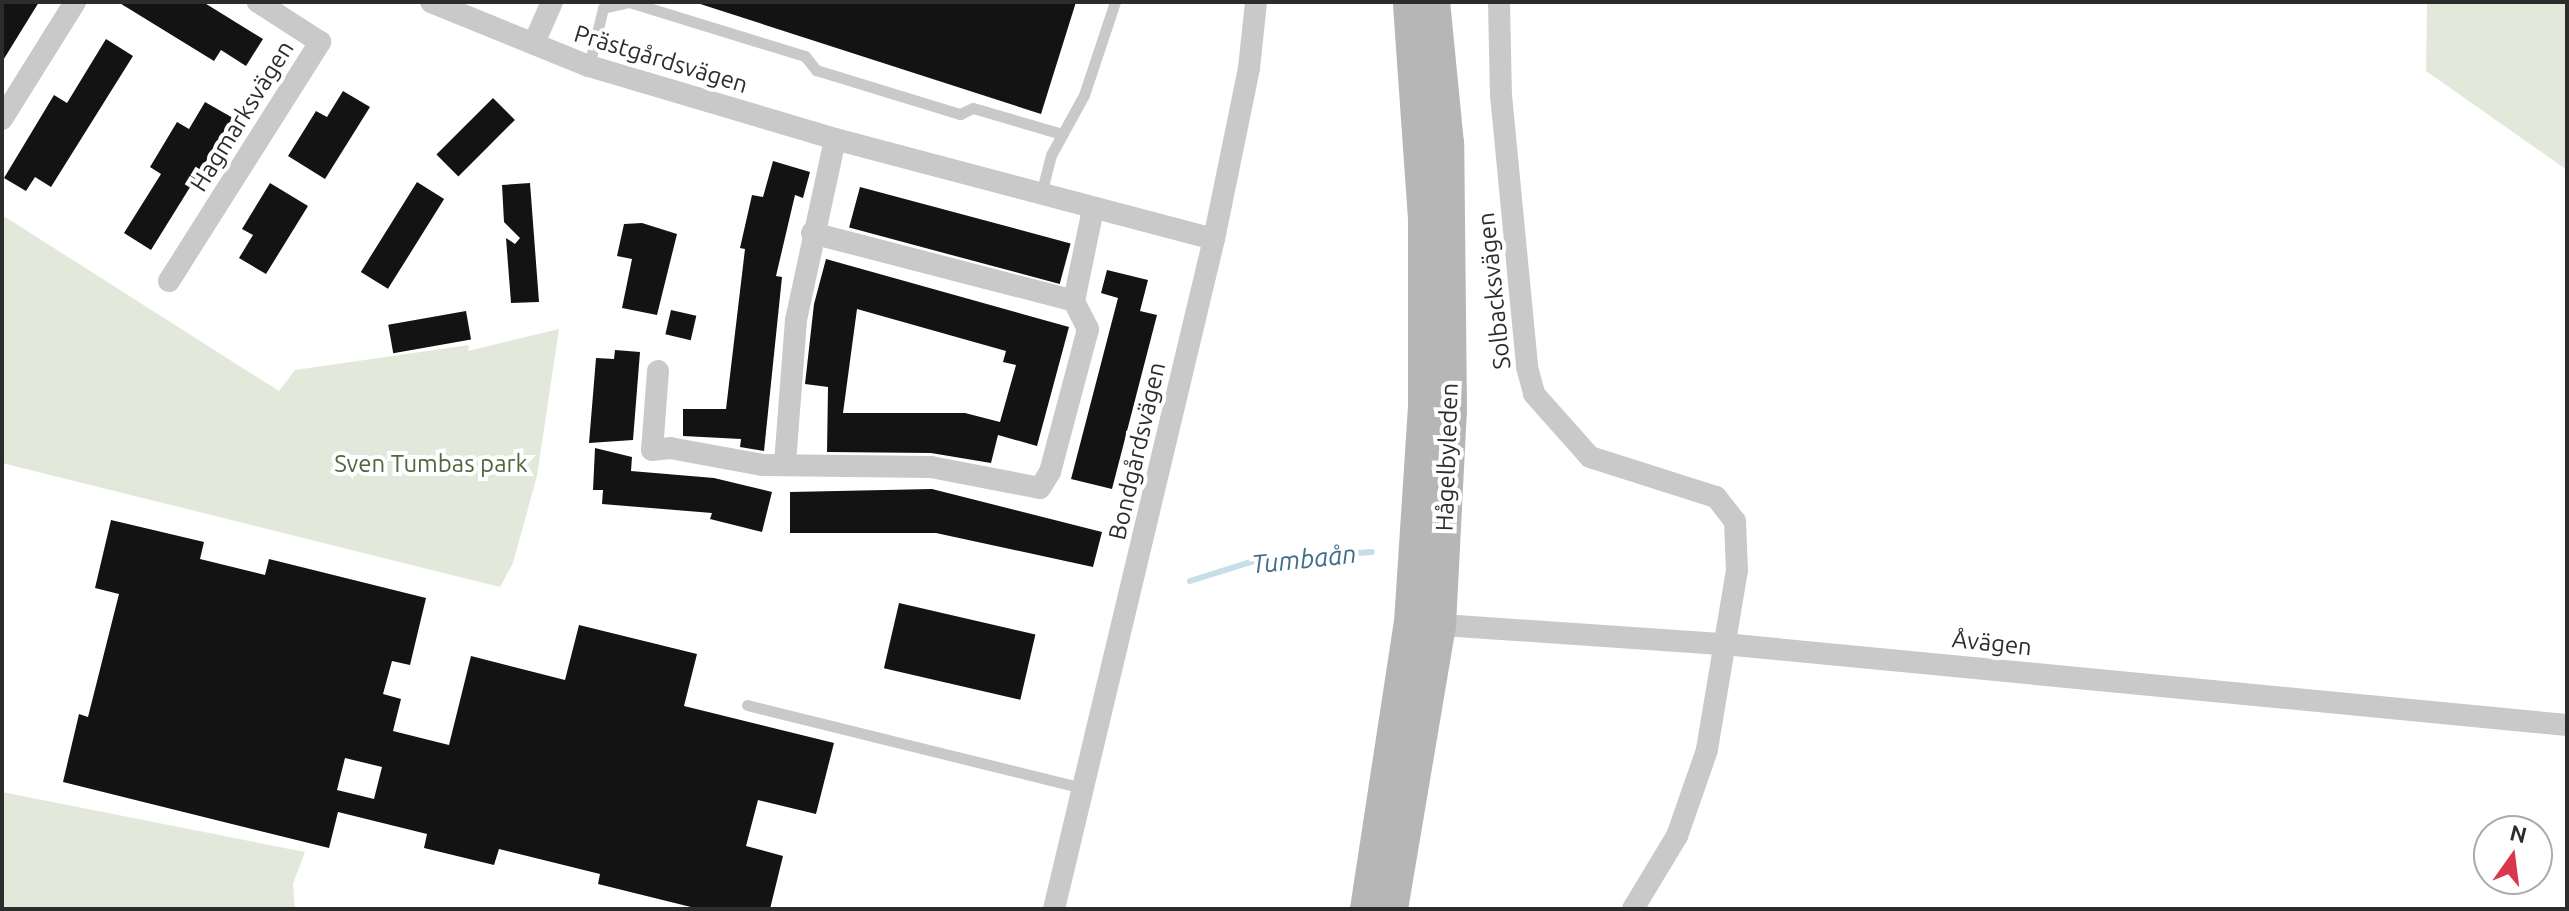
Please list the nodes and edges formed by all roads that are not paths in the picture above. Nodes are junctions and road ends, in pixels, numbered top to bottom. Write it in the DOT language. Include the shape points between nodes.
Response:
graph roads {
  1 [pos="75,2"];
  2 [pos="258,2"];
  3 [pos="431,2"];
  4 [pos="552,2"];
  5 [pos="1115,2"];
  6 [pos="1256,2"];
  7 [pos="1409,2"];
  8 [pos="1434,2"];
  9 [pos="1499,2"];
  10 [pos="534,43"];
  11 [pos="589,66"];
  12 [pos="2,119"];
  13 [pos="1062,134"];
  14 [pos="835,139"];
  15 [pos="1041,195"];
  16 [pos="1093,209"];
  17 [pos="812,233"];
  18 [pos="1214,239"];
  19 [pos="169,281"];
  20 [pos="1074,301"];
  21 [pos="658,371"];
  22 [pos="785,463"];
  23 [pos="1425,624"];
  24 [pos="1724,644"];
  25 [pos="747,705"];
  26 [pos="2567,725"];
  27 [pos="1082,788"];
  28 [pos="1054,909"];
  29 [pos="1366,909"];
  30 [pos="1392,909"];
  31 [pos="1633,909"];
  1 -- 12 [label="street"];
  2 -- 19 [label="street, Hagmarksvägen" via="320,42"];
  3 -- 10 [label="street, Prästgårdsvägen"];
  4 -- 10 [label="street"];
  5 -- 13 [label="lane" via="1084,95"];
  6 -- 18 [label="street, Bondgårdsvägen" via="1249,68"];
  7 -- 23 [label="main road, Hågelbyleden" via="1424,219"];
  8 -- 23 [label="main road, Hågelbyleden" via="1451,213 1451,411"];
  9 -- 24 [label="street, Solbacksvägen" via="1501,95 1534,394 1590,457 1716,497 1735,521 1739,551"];
  10 -- 11 [label="street, Prästgårdsvägen"];
  11 -- 13 [label="lane" via="603,8 629,2 805,56 816,70 960,114 973,108"];
  11 -- 14 [label="street, Prästgårdsvägen"];
  13 -- 15 [label="lane"];
  14 -- 15 [label="street, Prästgårdsvägen"];
  14 -- 17 [label="street"];
  15 -- 16 [label="street, Prästgårdsvägen"];
  16 -- 18 [label="street, Prästgårdsvägen"];
  16 -- 20 [label="street"];
  17 -- 20 [label="street"];
  17 -- 22 [label="street" via="796,320"];
  18 -- 27 [label="street, Bondgårdsvägen"];
  20 -- 22 [label="street" via="1088,329 1050,472 1040,488 931,467"];
  21 -- 22 [label="street" via="652,450 670,448 763,465"];
  23 -- 24 [label="street, Åvägen"];
  23 -- 29 [label="main road, Hågelbyleden"];
  23 -- 30 [label="main road, Hågelbyleden"];
  24 -- 26 [label="street, Åvägen"];
  24 -- 31 [label="street, Solbacksvägen" via="1707,750 1694,792 1677,836"];
  25 -- 27 [label="lane"];
  27 -- 28 [label="street, Bondgårdsvägen"];
}
